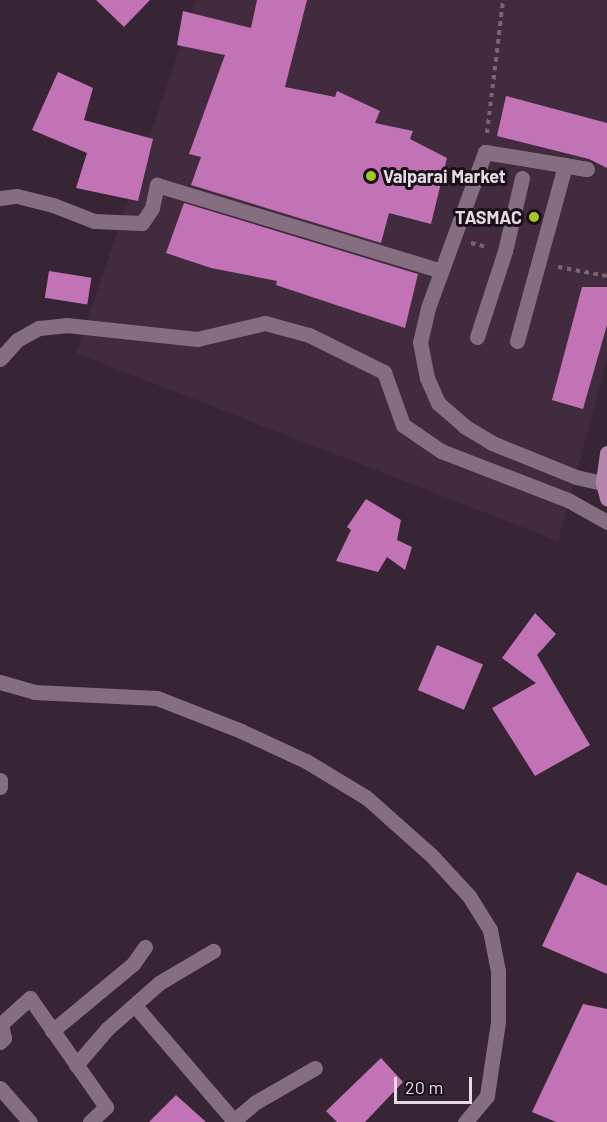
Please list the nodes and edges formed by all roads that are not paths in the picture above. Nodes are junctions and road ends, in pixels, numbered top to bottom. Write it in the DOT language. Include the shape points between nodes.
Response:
graph roads {
  1 [pos="514,157"];
  2 [pos="565,165"];
  3 [pos="522,178"];
  4 [pos="0,198"];
  5 [pos="441,271"];
  6 [pos="477,337"];
  7 [pos="517,341"];
  8 [pos="0,359"];
  9 [pos="607,453"];
  10 [pos="605,490"];
  11 [pos="607,522"];
  12 [pos="0,682"];
  13 [pos="0,780"];
  14 [pos="0,787"];
  15 [pos="145,947"];
  16 [pos="213,951"];
  17 [pos="136,1008"];
  18 [pos="52,1031"];
  19 [pos="0,1042"];
  20 [pos="76,1065"];
  21 [pos="315,1068"];
  22 [pos="0,1088"];
  23 [pos="30,1122"];
  24 [pos="90,1122"];
  25 [pos="234,1122"];
  26 [pos="465,1122"];
  1 -- 2 [label="street"];
  1 -- 2 [label="street" via="587,169"];
  1 -- 5 [label="street" via="485,152"];
  2 -- 7 [label="street"];
  3 -- 6 [label="street" via="505,251"];
  4 -- 5 [label="street" via="17,196 94,221 142,223 152,208 157,185"];
  5 -- 10 [label="street" via="420,342 427,378 438,402 464,426 492,443"];
  8 -- 11 [label="street" via="16,340 39,327 66,325 197,339 265,323 309,335 384,372 403,425 441,450 568,500"];
  9 -- 10 [label="main road"];
  12 -- 26 [label="street" via="34,692 157,698 241,731 306,761 367,798 432,856 469,896 490,930 498,971 498,1022 487,1096"];
  13 -- 14 [label="street"];
  15 -- 18 [label="street" via="133,964"];
  16 -- 17 [label="street" via="159,983"];
  17 -- 20 [label="street" via="107,1029"];
  17 -- 25 [label="street"];
  18 -- 19 [label="street" via="30,998 1,1024 4,1038"];
  18 -- 20 [label="street"];
  20 -- 24 [label="street" via="106,1107"];
  21 -- 25 [label="street" via="256,1102"];
  22 -- 23 [label="street"];
}
